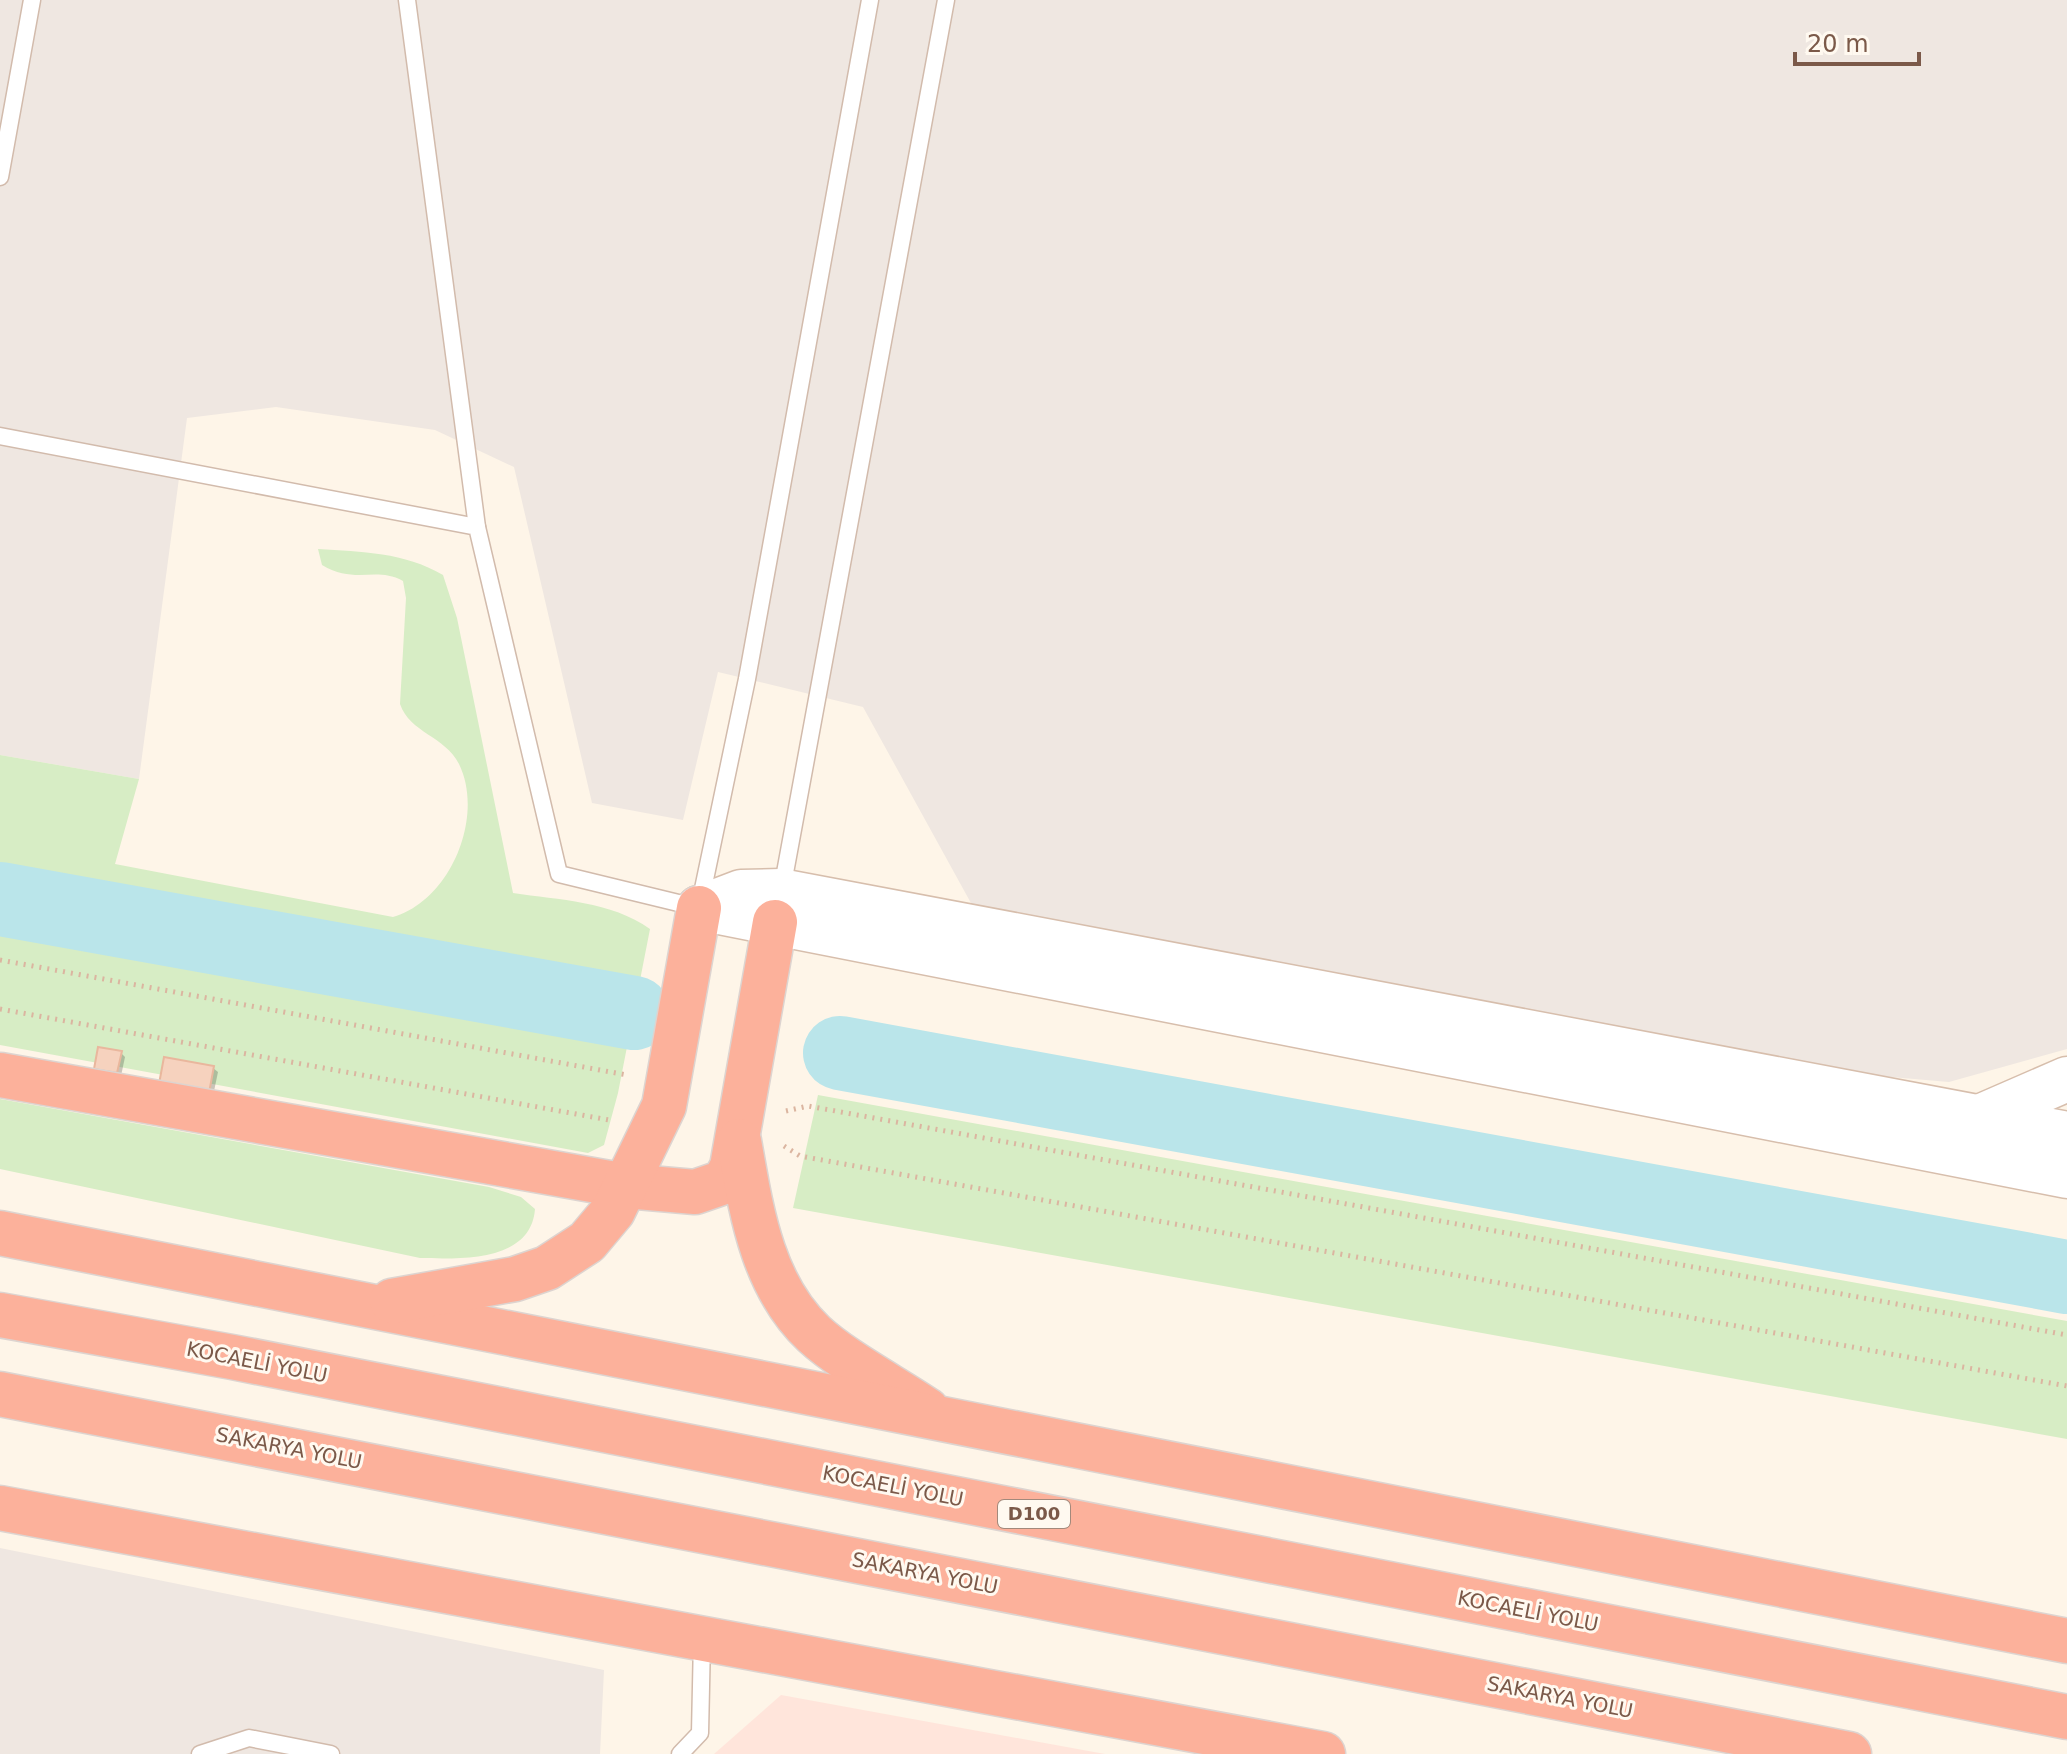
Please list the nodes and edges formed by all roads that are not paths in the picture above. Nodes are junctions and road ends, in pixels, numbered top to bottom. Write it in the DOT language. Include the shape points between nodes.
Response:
graph roads {
  1 [pos="32,0"];
  2 [pos="407,0"];
  3 [pos="870,0"];
  4 [pos="946,0"];
  5 [pos="0,177"];
  6 [pos="0,436"];
  7 [pos="477,527"];
  8 [pos="778,906"];
  9 [pos="699,908"];
  10 [pos="0,1075"];
  11 [pos="2067,1079"];
  12 [pos="1975,1119"];
  13 [pos="741,1131"];
  14 [pos="2067,1134"];
  15 [pos="2067,1176"];
  16 [pos="626,1186"];
  17 [pos="0,1233"];
  18 [pos="0,1293"];
  19 [pos="371,1305"];
  20 [pos="0,1315"];
  21 [pos="232,1357"];
  22 [pos="0,1394"];
  23 [pos="0,1407"];
  24 [pos="945,1422"];
  25 [pos="164,1424"];
  26 [pos="0,1508"];
  27 [pos="702,1638"];
  28 [pos="2067,1641"];
  29 [pos="2067,1717"];
  30 [pos="200,1754"];
  31 [pos="331,1754"];
  32 [pos="680,1754"];
  33 [pos="1323,1754"];
  34 [pos="1849,1754"];
  1 -- 5 [label="lane"];
  2 -- 7 [label="lane"];
  3 -- 9 [label="lane" via="747,679"];
  4 -- 8 [label="lane"];
  6 -- 7 [label="lane"];
  7 -- 9 [label="lane" via="559,874"];
  8 -- 9 [label="main road"];
  8 -- 12 [label="main road"];
  8 -- 13 [label="highway"];
  8 -- 15 [label="main road"];
  9 -- 16 [label="highway" via="664,1106"];
  10 -- 16 [label="highway"];
  11 -- 12 [label="main road"];
  12 -- 14 [label="main road"];
  13 -- 16 [label="highway" via="724,1182 695,1192"];
  13 -- 24 [label="highway" via="766,1262 782,1294 814,1334"];
  16 -- 19 [label="highway" via="587,1242 547,1268 515,1279"];
  17 -- 19 [label="highway"];
  18 -- 21 [label="highway"];
  19 -- 24 [label="highway"];
  20 -- 21 [label="highway, KOCAELİ YOLU / D100"];
  21 -- 29 [label="highway, KOCAELİ YOLU / D100"];
  22 -- 25 [label="highway, SAKARYA YOLU"];
  23 -- 25 [label="highway"];
  24 -- 28 [label="highway"];
  25 -- 34 [label="highway, SAKARYA YOLU"];
  26 -- 27 [label="highway"];
  27 -- 32 [label="lane" via="700,1733"];
  27 -- 33 [label="highway"];
  30 -- 31 [label="lane" via="249,1738"];
}
